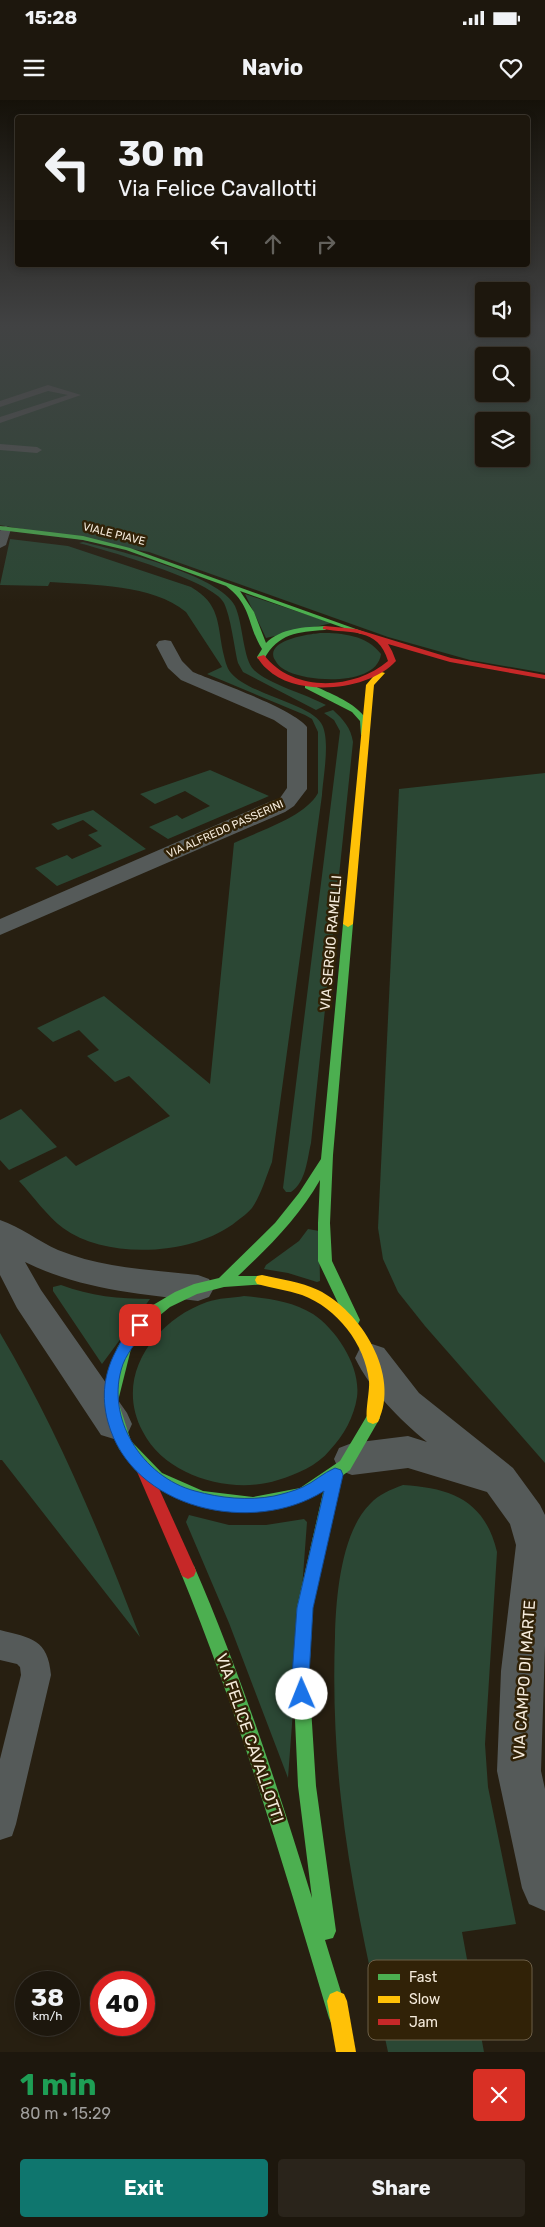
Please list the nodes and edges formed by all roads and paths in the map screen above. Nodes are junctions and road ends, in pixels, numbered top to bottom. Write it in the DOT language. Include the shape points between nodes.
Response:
graph roads {
  1 [pos="0,447"];
  2 [pos="37,450"];
  3 [pos="3,528"];
  4 [pos="0,544"];
  5 [pos="219,580"];
  6 [pos="363,633"];
  7 [pos="378,639"];
  8 [pos="165,645"];
  9 [pos="264,647"];
  10 [pos="417,662"];
  11 [pos="465,663"];
  12 [pos="404,664"];
  13 [pos="384,671"];
  14 [pos="545,677"];
  15 [pos="297,681"];
  16 [pos="365,735"];
  17 [pos="0,928"];
  18 [pos="327,1155"];
  19 [pos="0,1232"];
  20 [pos="0,1246"];
  21 [pos="211,1285"];
  22 [pos="366,1345"];
  23 [pos="118,1429"];
  24 [pos="141,1465"];
  25 [pos="344,1467"];
  26 [pos="500,1480"];
  27 [pos="0,1645"];
  28 [pos="534,1674"];
  29 [pos="0,1824"];
  30 [pos="545,1888"];
  31 [pos="339,2018"];
  32 [pos="346,2052"];
  1 -- 2 [label="lane"];
  3 -- 4 [label="lane"];
  3 -- 5 [label="street, VIALE PIAVE" via="107,543"];
  5 -- 6 [label="street, VIALE PIAVE"];
  5 -- 9 [label="street, VIALE PIAVE" via="232,586 243,597"];
  6 -- 7 [label="street, VIALE PIAVE"];
  6 -- 9 [label="street, VIALE PIAVE" via="345,629 305,629 273,639"];
  7 -- 11 [label="street, VIALE PIAVE"];
  7 -- 13 [label="street" via="392,653 392,661"];
  8 -- 17 [label="street, VIA ALFREDO PASSERINI" via="174,664 187,676 281,716 297,727 297,789 293,796 277,807"];
  9 -- 15 [label="street, VIALE PIAVE" via="261,657 266,666"];
  10 -- 11 [label="street, VIALE PIAVE"];
  11 -- 14 [label="street, VIALE PIAVE"];
  12 -- 13 [label="street, VIALE PIAVE"];
  13 -- 15 [label="street, VIALE PIAVE" via="365,680 344,684"];
  13 -- 16 [label="street, VIA SERGIO RAMELLI" via="370,685"];
  15 -- 16 [label="street, VIA SERGIO RAMELLI" via="356,710 364,721"];
  16 -- 18 [label="street, VIA SERGIO RAMELLI"];
  18 -- 21 [label="street, VIA SERGIO RAMELLI" via="302,1205 284,1225"];
  18 -- 22 [label="street, VIA SERGIO RAMELLI" via="325,1261"];
  19 -- 21 [label="street" via="34,1252 84,1273 112,1279"];
  20 -- 23 [label="street, VIA FELICE CAVALLOTTI" via="28,1299"];
  21 -- 22 [label="street, VIA FELICE CAVALLOTTI" via="262,1280 315,1295 340,1312"];
  21 -- 23 [label="street, VIA FELICE CAVALLOTTI" via="167,1302 132,1334 116,1364 112,1387 112,1408"];
  22 -- 25 [label="street, VIA FELICE CAVALLOTTI" via="378,1380 378,1404 369,1432"];
  22 -- 26 [label="street, VIA CAMPO DI MARTE" via="407,1404"];
  23 -- 24 [label="street, VIA FELICE CAVALLOTTI" via="126,1448"];
  24 -- 25 [label="street, VIA FELICE CAVALLOTTI" via="163,1484 192,1498 240,1506 274,1503 307,1493"];
  24 -- 31 [label="street, VIA FELICE CAVALLOTTI" via="212,1626 271,1794"];
  25 -- 26 [label="street" via="408,1452"];
  25 -- 31 [label="street, VIA FELICE CAVALLOTTI" via="305,1608 301,1676 307,1786"];
  26 -- 28 [label="street, VIA CAMPO DI MARTE" via="527,1517 535,1545"];
  27 -- 29 [label="lane" via="25,1650 35,1660 36,1675"];
  28 -- 30 [label="street, VIA CAMPO DI MARTE" via="519,1771"];
  31 -- 32 [label="street, VIA FELICE CAVALLOTTI"];
}
